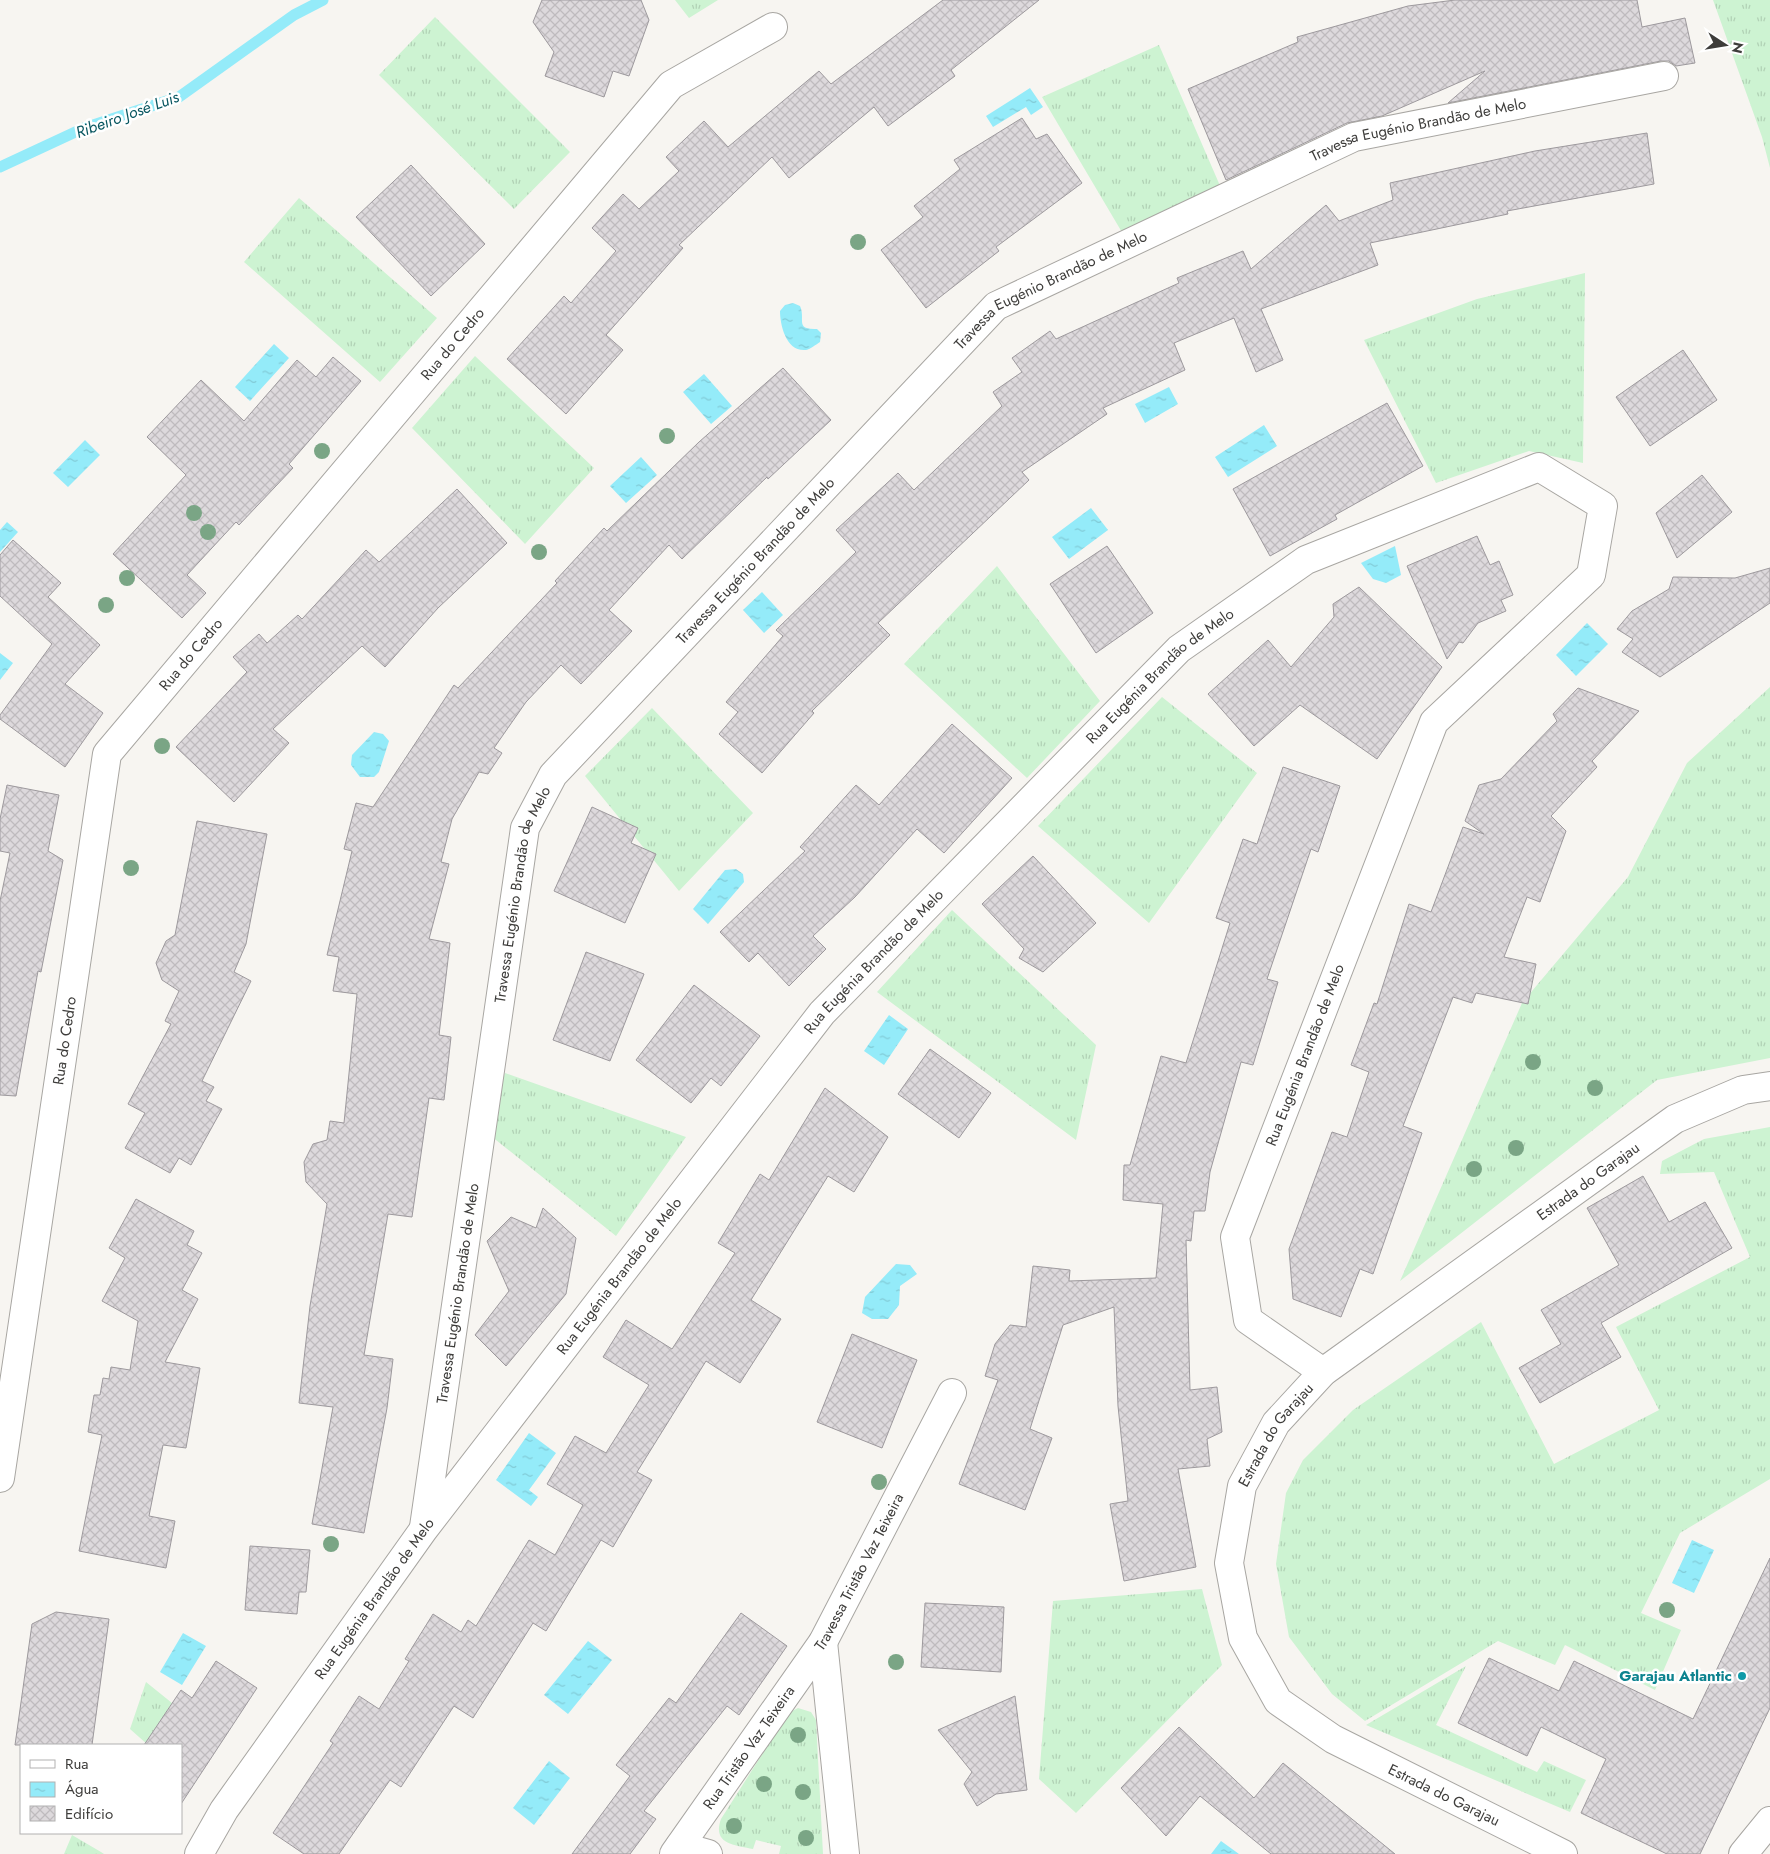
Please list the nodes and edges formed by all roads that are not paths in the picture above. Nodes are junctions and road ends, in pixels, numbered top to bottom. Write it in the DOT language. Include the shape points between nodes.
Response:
graph roads {
  1 [pos="773,27"];
  2 [pos="1664,76"];
  3 [pos="1770,1086"];
  4 [pos="1323,1372"];
  5 [pos="952,1393"];
  6 [pos="0,1478"];
  7 [pos="424,1528"];
  8 [pos="823,1642"];
  9 [pos="1770,1821"];
  10 [pos="677,1850"];
  11 [pos="199,1854"];
  12 [pos="708,1854"];
  13 [pos="845,1854"];
  14 [pos="1563,1854"];
  15 [pos="1743,1854"];
  1 -- 6 [label="street, Rua do Cedro" via="671,85 107,754"];
  2 -- 7 [label="street, Travessa Eugénio Brandão de Melo" via="1354,137 996,306 553,775 525,828"];
  3 -- 4 [label="street, Estrada do Garajau" via="1744,1090 1675,1119"];
  4 -- 7 [label="street, Rua Eugénia Brandão de Melo" via="1248,1320 1235,1236 1434,722 1591,575 1603,506 1539,467 1306,560 1179,649 822,1013"];
  4 -- 14 [label="street, Estrada do Garajau" via="1276,1423 1242,1486 1229,1563 1243,1638 1278,1701 1333,1739"];
  5 -- 8 [label="street, Travessa Tristão Vaz Teixeira"];
  7 -- 11 [label="street, Rua Eugénia Brandão de Melo" via="224,1810"];
  8 -- 10 [label="street, Rua Tristão Vaz Teixeira"];
  8 -- 13 [label="street, Travessa Tristão Vaz Teixeira"];
  9 -- 15 [label="street"];
  10 -- 12 [label="street"];
}
